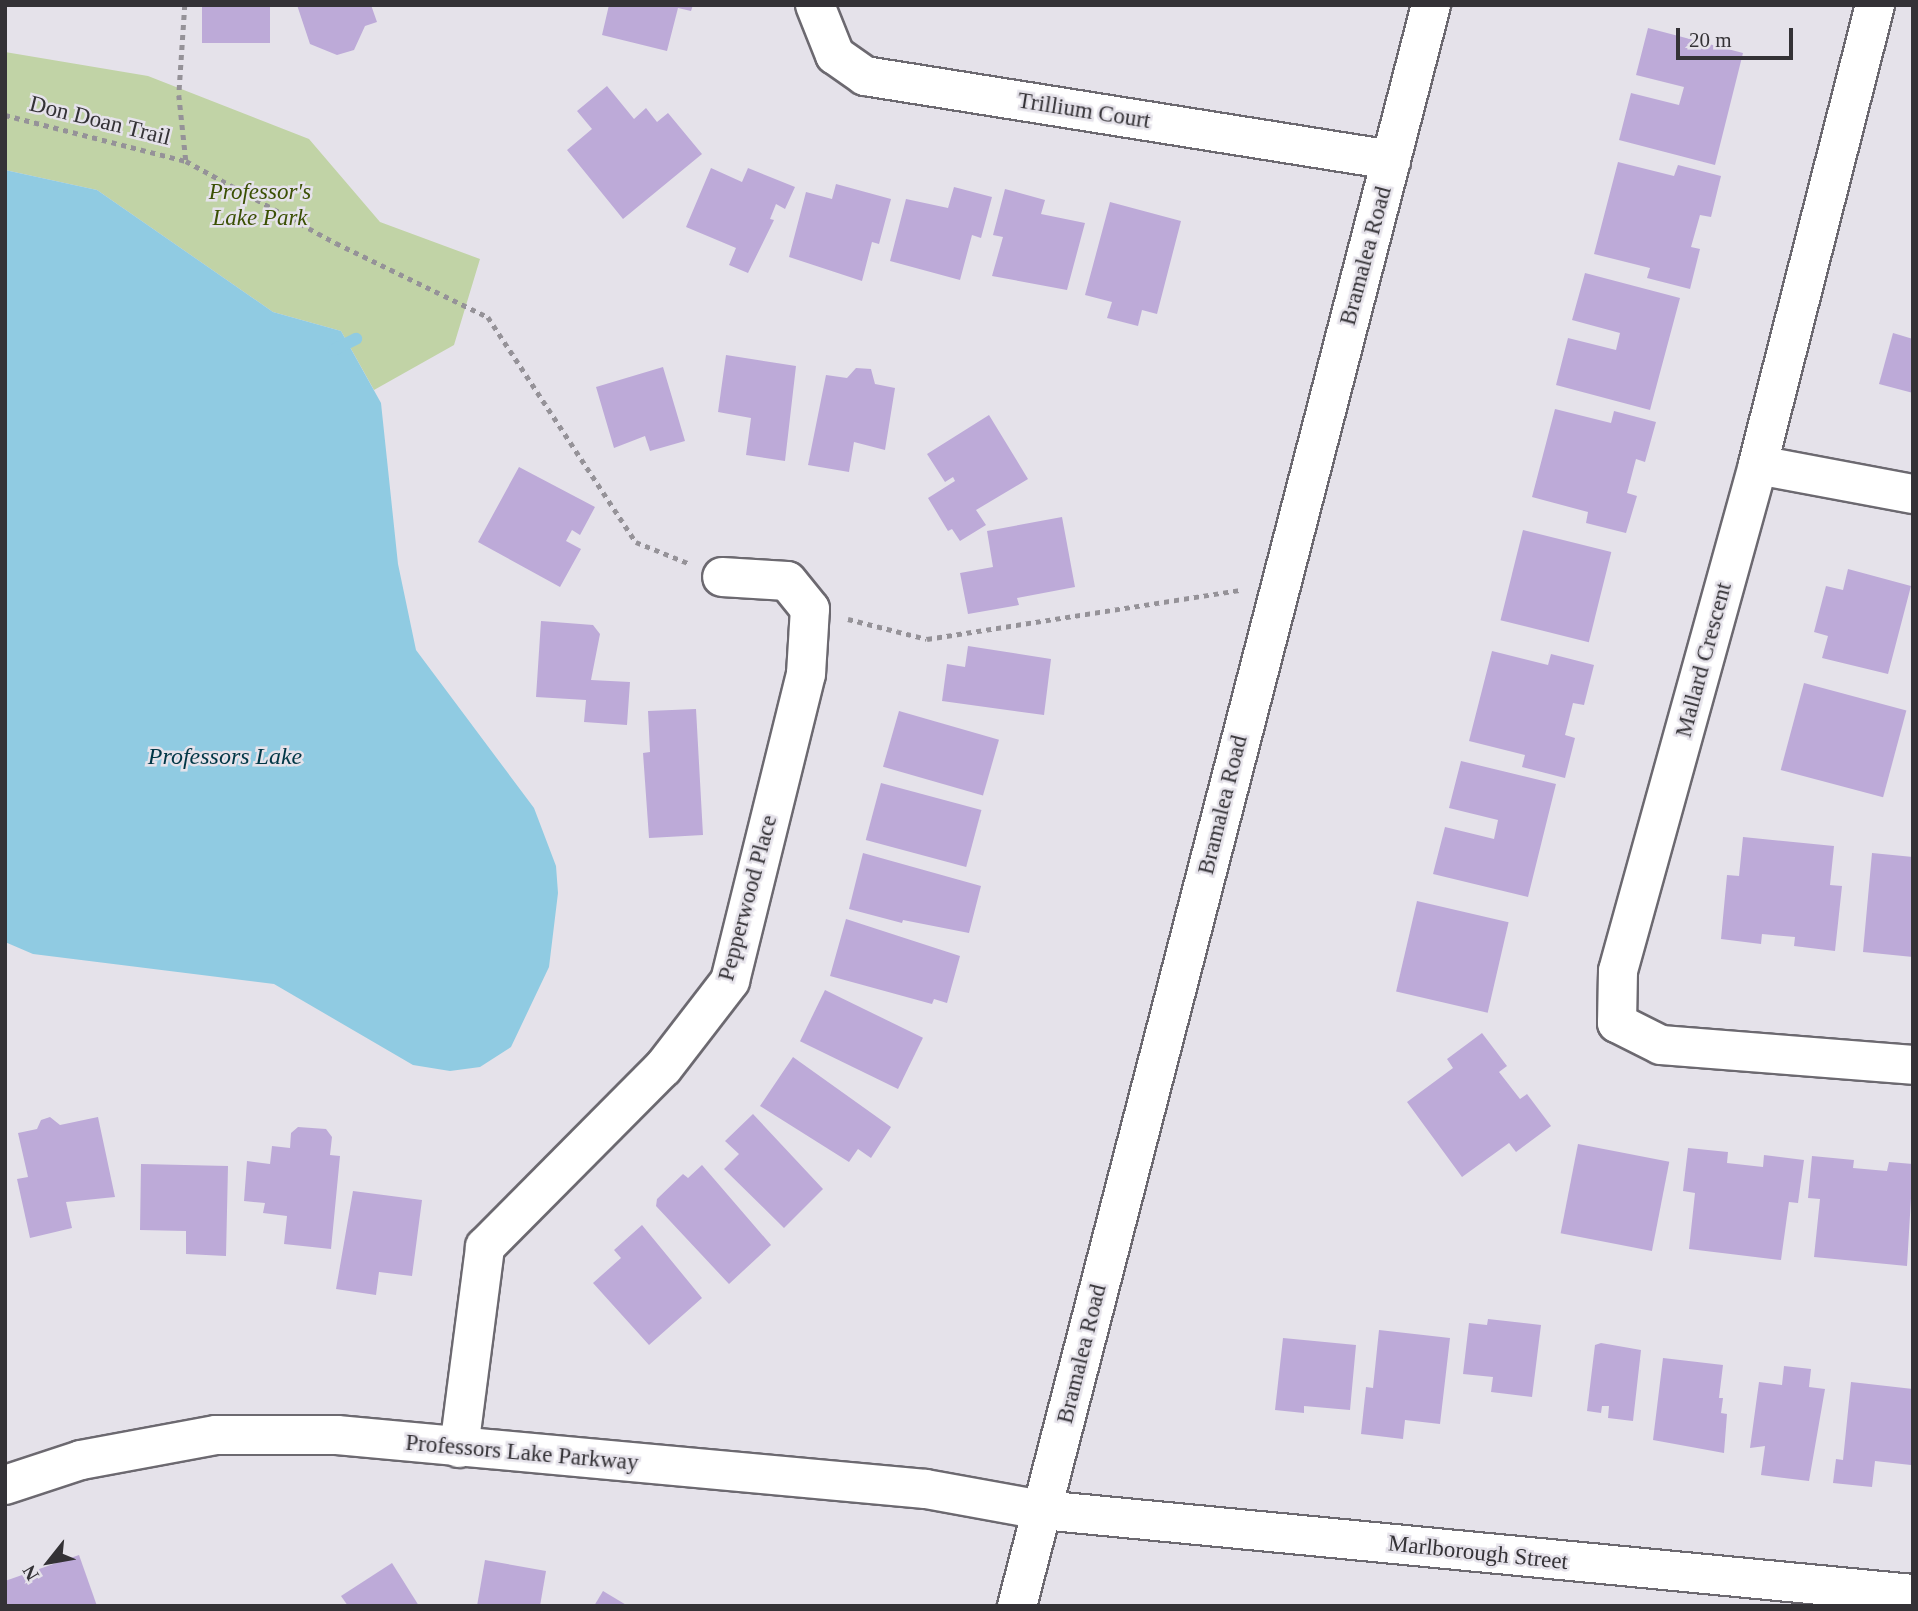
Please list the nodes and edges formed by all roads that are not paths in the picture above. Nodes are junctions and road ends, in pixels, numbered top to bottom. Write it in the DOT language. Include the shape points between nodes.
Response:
graph roads {
  1 [pos="815,5"];
  2 [pos="1431,5"];
  3 [pos="1875,5"];
  4 [pos="1391,160"];
  5 [pos="1758,465"];
  6 [pos="1913,494"];
  7 [pos="722,577"];
  8 [pos="1913,1065"];
  9 [pos="459,1448"];
  10 [pos="5,1485"];
  11 [pos="1042,1510"];
  12 [pos="1913,1594"];
  13 [pos="1017,1606"];
  1 -- 4 [label="street, Trillium Court" via="835,55 865,76"];
  2 -- 4 [label="street, Bramalea Road"];
  3 -- 5 [label="street, Mallard Crescent"];
  4 -- 11 [label="street, Bramalea Road"];
  5 -- 6 [label="street"];
  5 -- 8 [label="street, Mallard Crescent" via="1618,971 1617,1023 1661,1045"];
  7 -- 9 [label="street, Pepperwood Place" via="787,582 810,609 806,674 730,982 663,1068 485,1247"];
  9 -- 10 [label="street, Professors Lake Parkway" via="338,1435 216,1435 81,1460"];
  9 -- 11 [label="street, Professors Lake Parkway" via="926,1489"];
  11 -- 12 [label="street, Marlborough Street"];
  11 -- 13 [label="street, Bramalea Road"];
}
